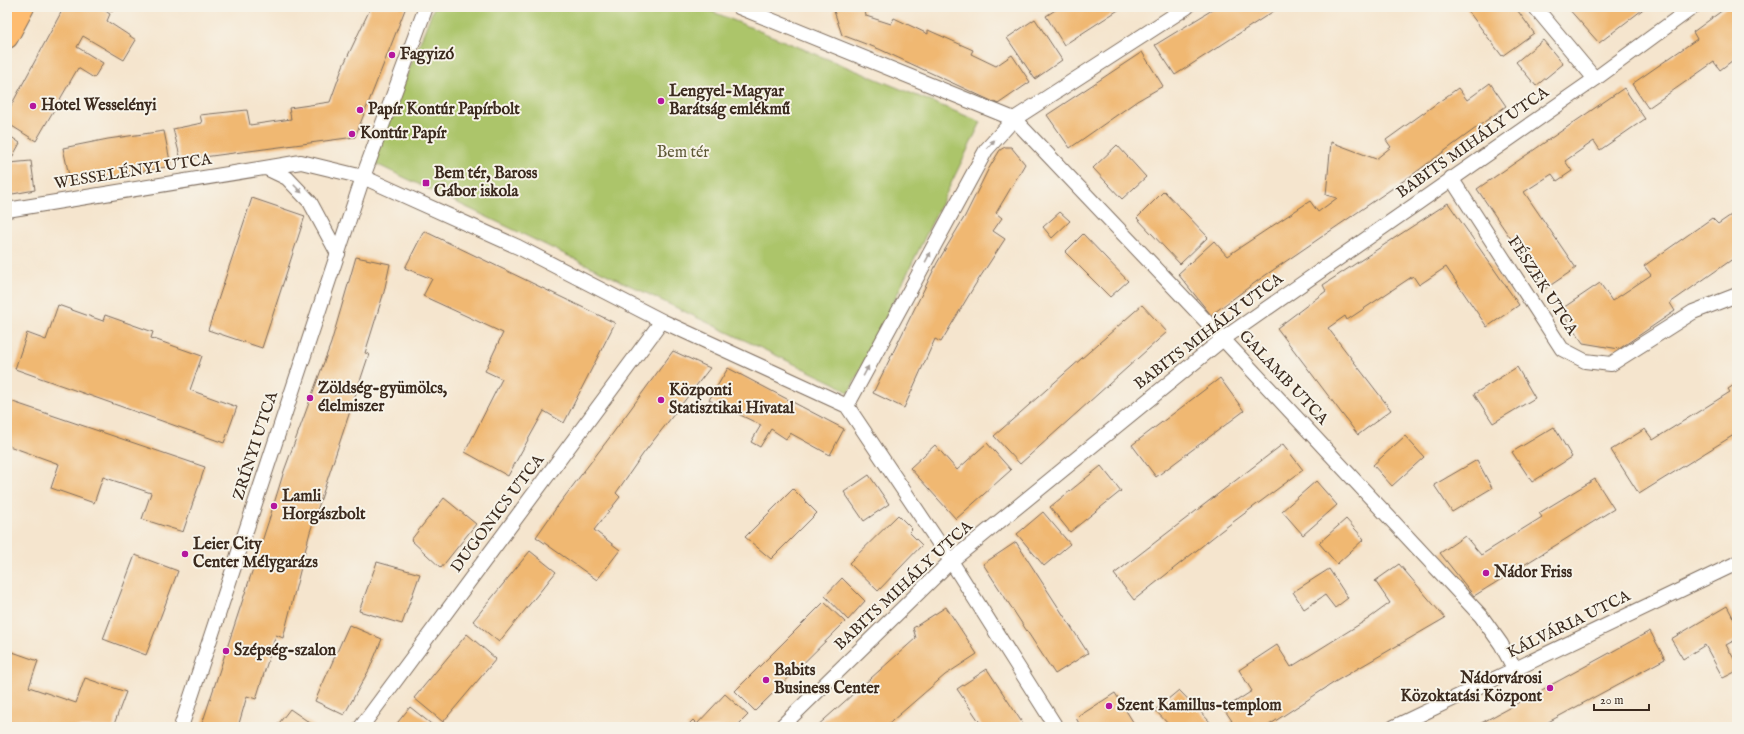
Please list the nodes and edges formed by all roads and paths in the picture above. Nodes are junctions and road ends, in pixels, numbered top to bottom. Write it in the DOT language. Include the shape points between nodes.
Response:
graph roads {
  1 [pos="426,7"];
  2 [pos="1187,7"];
  3 [pos="1535,7"];
  4 [pos="1693,7"];
  5 [pos="748,9"];
  6 [pos="1596,79"];
  7 [pos="1014,119"];
  8 [pos="266,168"];
  9 [pos="363,177"];
  10 [pos="1451,178"];
  11 [pos="7,210"];
  12 [pos="338,254"];
  13 [pos="1737,296"];
  14 [pos="662,320"];
  15 [pos="1223,339"];
  16 [pos="847,406"];
  17 [pos="950,561"];
  18 [pos="1737,563"];
  19 [pos="1515,670"];
  20 [pos="181,727"];
  21 [pos="361,727"];
  22 [pos="781,727"];
  23 [pos="1056,727"];
  24 [pos="1394,727"];
  1 -- 9 [label="street"];
  2 -- 7 [label="street"];
  3 -- 6 [label="street"];
  4 -- 6 [label="street, BABITS MIHÁLY UTCA"];
  5 -- 7 [label="street"];
  6 -- 10 [label="street, BABITS MIHÁLY UTCA"];
  7 -- 15 [label="street, GALAMB UTCA"];
  16 -- 7 [label="street, one-way" via="986,150"];
  8 -- 9 [label="street, WESSELÉNYI UTCA" via="301,162"];
  8 -- 11 [label="street, WESSELÉNYI UTCA"];
  8 -- 12 [label="street, one-way" via="286,178 310,202"];
  9 -- 12 [label="street, ZRÍNYI UTCA"];
  9 -- 14 [label="street" via="518,247"];
  10 -- 13 [label="street, FÉSZEK UTCA" via="1562,349 1585,361 1611,364 1693,312"];
  10 -- 15 [label="street, BABITS MIHÁLY UTCA"];
  12 -- 20 [label="street, ZRÍNYI UTCA"];
  14 -- 16 [label="street"];
  14 -- 21 [label="street, DUGONICS UTCA"];
  15 -- 17 [label="street, BABITS MIHÁLY UTCA"];
  15 -- 19 [label="street, GALAMB UTCA" via="1481,616"];
  16 -- 17 [label="street"];
  17 -- 22 [label="street, BABITS MIHÁLY UTCA"];
  17 -- 23 [label="street"];
  18 -- 19 [label="street, KÁLVÁRIA UTCA"];
  19 -- 24 [label="street, KÁLVÁRIA UTCA"];
}
